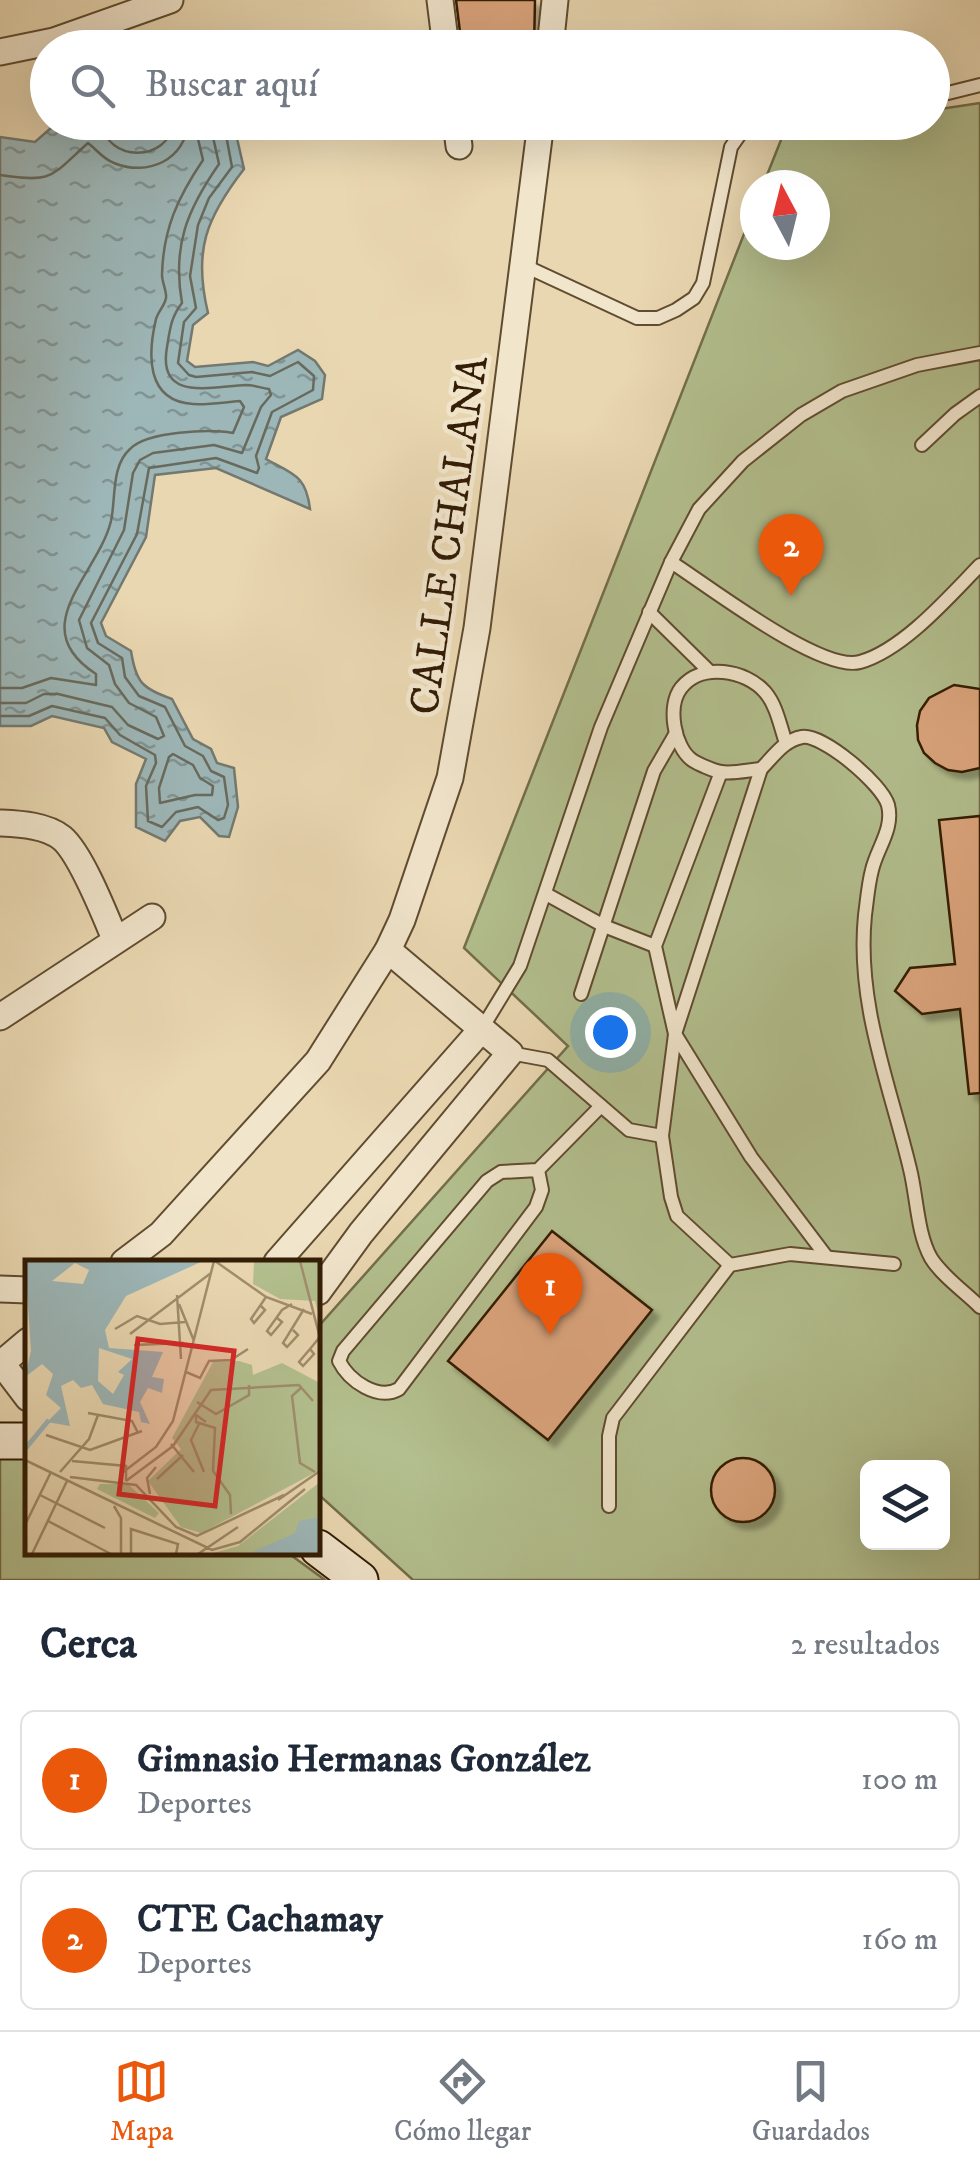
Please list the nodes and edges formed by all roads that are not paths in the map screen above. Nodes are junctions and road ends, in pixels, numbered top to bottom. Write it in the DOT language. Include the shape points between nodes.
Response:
graph roads {
  1 [pos="170,0"];
  2 [pos="440,0"];
  3 [pos="555,0"];
  4 [pos="91,30"];
  5 [pos="444,30"];
  6 [pos="552,30"];
  7 [pos="30,48"];
  8 [pos="0,52"];
  9 [pos="980,85"];
  10 [pos="950,93"];
  11 [pos="539,140"];
  12 [pos="736,140"];
  13 [pos="525,266"];
  14 [pos="980,353"];
  15 [pos="980,396"];
  16 [pos="922,445"];
  17 [pos="671,562"];
  18 [pos="980,565"];
  19 [pos="648,612"];
  20 [pos="710,672"];
  21 [pos="676,733"];
  22 [pos="786,743"];
  23 [pos="760,769"];
  24 [pos="722,772"];
  25 [pos="0,823"];
  26 [pos="546,894"];
  27 [pos="152,917"];
  28 [pos="604,926"];
  29 [pos="115,939"];
  30 [pos="655,946"];
  31 [pos="388,950"];
  32 [pos="581,994"];
  33 [pos="0,1017"];
  34 [pos="481,1030"];
  35 [pos="674,1034"];
  36 [pos="510,1053"];
  37 [pos="601,1106"];
  38 [pos="662,1136"];
  39 [pos="538,1170"];
  40 [pos="826,1256"];
  41 [pos="127,1260"];
  42 [pos="279,1260"];
  43 [pos="894,1264"];
  44 [pos="730,1265"];
  45 [pos="0,1289"];
  46 [pos="320,1289"];
  47 [pos="25,1290"];
  48 [pos="980,1306"];
  49 [pos="25,1344"];
  50 [pos="1,1362"];
  51 [pos="25,1394"];
  52 [pos="609,1506"];
  53 [pos="320,1550"];
  54 [pos="360,1580"];
  1 -- 4 [label="street"];
  2 -- 5 [label="street"];
  3 -- 6 [label="street"];
  7 -- 8 [label="street"];
  9 -- 10 [label="lane"];
  11 -- 13 [label="street, CALLE CHALANA"];
  12 -- 13 [label="lane" via="703,284 676,310 638,318"];
  13 -- 31 [label="street, CALLE CHALANA" via="450,778"];
  14 -- 17 [label="lane" via="917,364 800,415 743,461 699,509"];
  15 -- 16 [label="lane"];
  17 -- 18 [label="lane" via="803,648 840,664 876,656 900,640"];
  17 -- 19 [label="lane"];
  19 -- 20 [label="lane"];
  19 -- 26 [label="lane" via="601,727"];
  20 -- 21 [label="lane" via="681,688 673,708"];
  20 -- 22 [label="lane" via="751,680 765,693"];
  21 -- 24 [label="lane" via="690,759"];
  21 -- 28 [label="lane" via="654,772"];
  22 -- 23 [label="lane"];
  22 -- 48 [label="lane" via="819,738 885,796 890,816 872,868 865,919 865,973 880,1068 932,1258"];
  23 -- 24 [label="lane"];
  23 -- 35 [label="lane"];
  24 -- 30 [label="lane"];
  25 -- 29 [label="street" via="62,838"];
  26 -- 28 [label="lane"];
  26 -- 34 [label="lane" via="520,966"];
  27 -- 29 [label="street"];
  28 -- 30 [label="lane"];
  28 -- 32 [label="lane"];
  29 -- 33 [label="street"];
  30 -- 35 [label="lane"];
  31 -- 34 [label="street"];
  31 -- 41 [label="street, CALLE CHALANA" via="318,1061 160,1234"];
  34 -- 36 [label="street"];
  34 -- 42 [label="street"];
  35 -- 38 [label="lane"];
  35 -- 40 [label="lane" via="751,1157"];
  36 -- 37 [label="lane" via="548,1060"];
  36 -- 46 [label="street"];
  37 -- 38 [label="lane" via="629,1130"];
  37 -- 39 [label="lane"];
  38 -- 44 [label="lane" via="677,1216"];
  39 -- 39 [label="lane" via="502,1172 487,1181 343,1350 344,1371 378,1393 398,1389 536,1207 542,1190"];
  40 -- 43 [label="lane"];
  40 -- 44 [label="lane" via="790,1254"];
  44 -- 52 [label="lane" via="613,1418"];
  45 -- 47 [label="street"];
  49 -- 50 [label="street"];
  50 -- 51 [label="street"];
  53 -- 54 [label="main road"];
}
